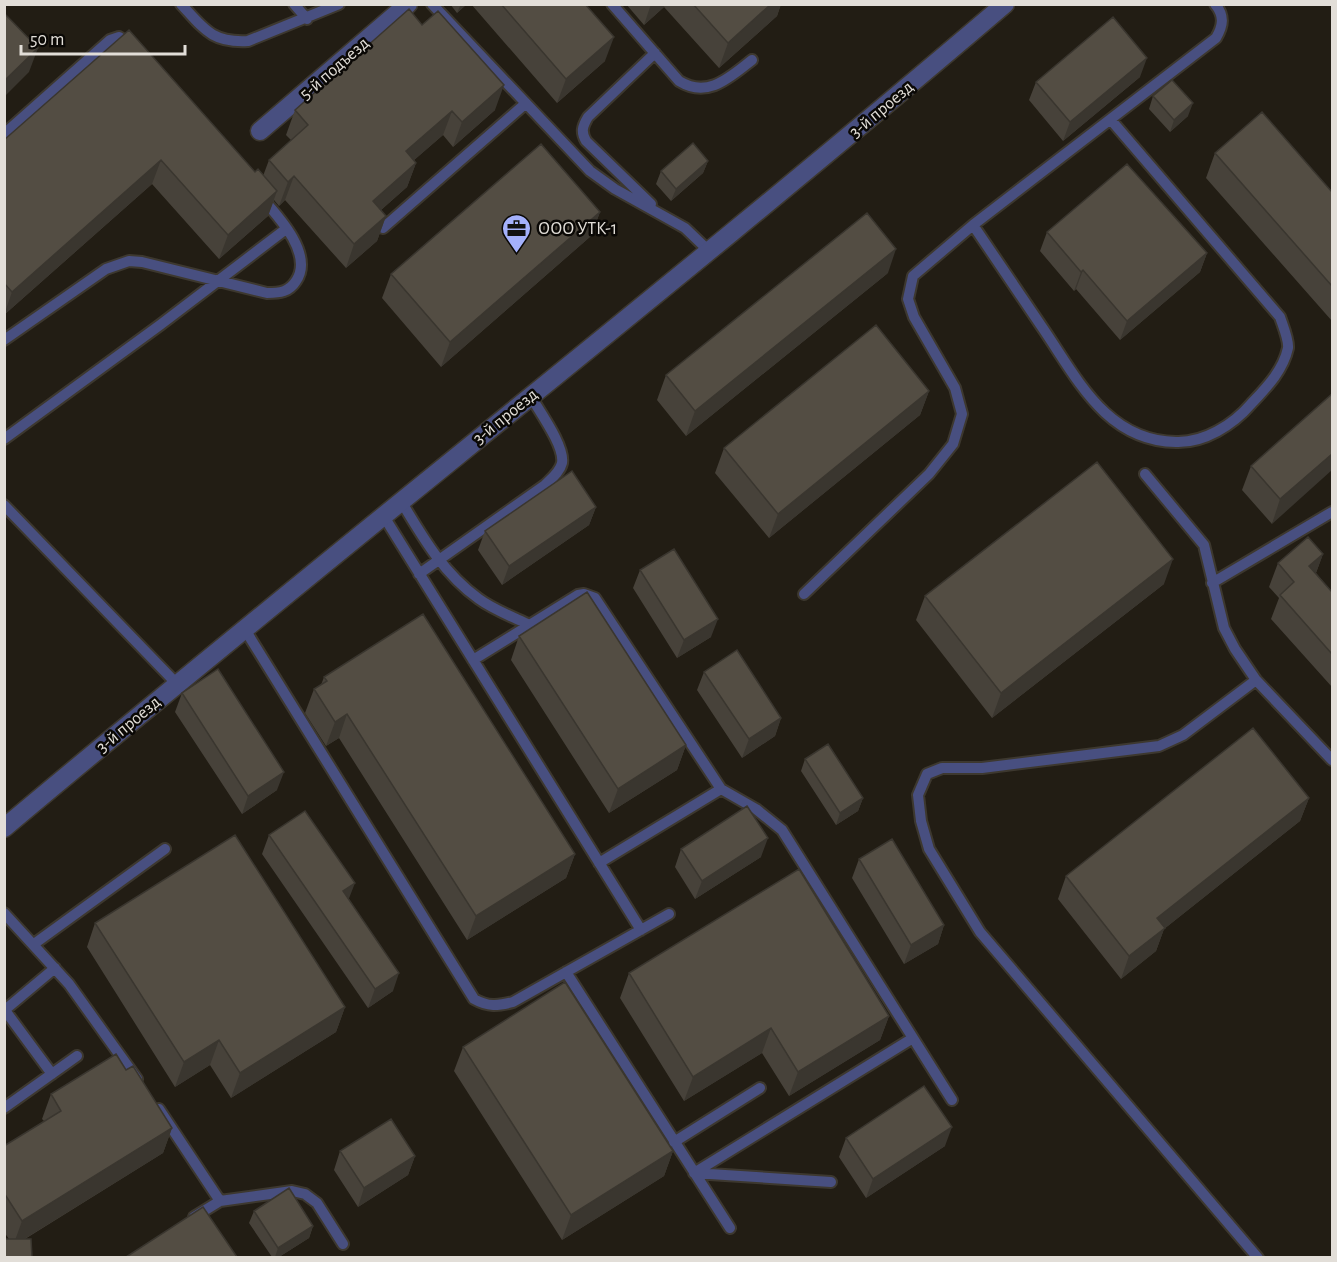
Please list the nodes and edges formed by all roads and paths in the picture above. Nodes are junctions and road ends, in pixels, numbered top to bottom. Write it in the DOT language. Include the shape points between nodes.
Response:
graph roads {
  1 [pos="181,4"];
  2 [pos="294,4"];
  3 [pos="339,4"];
  4 [pos="408,4"];
  5 [pos="432,4"];
  6 [pos="612,4"];
  7 [pos="1005,4"];
  8 [pos="1215,4"];
  9 [pos="307,19"];
  10 [pos="136,51"];
  11 [pos="655,53"];
  12 [pos="752,60"];
  13 [pos="525,104"];
  14 [pos="1111,120"];
  15 [pos="260,131"];
  16 [pos="4,134"];
  17 [pos="256,190"];
  18 [pos="661,213"];
  19 [pos="973,225"];
  20 [pos="383,228"];
  21 [pos="286,229"];
  22 [pos="709,251"];
  23 [pos="218,280"];
  24 [pos="4,340"];
  25 [pos="531,395"];
  26 [pos="4,440"];
  27 [pos="1145,474"];
  28 [pos="401,501"];
  29 [pos="4,505"];
  30 [pos="1332,512"];
  31 [pos="383,515"];
  32 [pos="438,560"];
  33 [pos="419,574"];
  34 [pos="1212,584"];
  35 [pos="804,594"];
  36 [pos="530,625"];
  37 [pos="244,628"];
  38 [pos="473,660"];
  39 [pos="1256,680"];
  40 [pos="176,683"];
  41 [pos="1332,760"];
  42 [pos="721,789"];
  43 [pos="4,828"];
  44 [pos="165,849"];
  45 [pos="599,863"];
  46 [pos="4,913"];
  47 [pos="669,914"];
  48 [pos="641,930"];
  49 [pos="34,944"];
  50 [pos="55,968"];
  51 [pos="566,972"];
  52 [pos="5,1009"];
  53 [pos="913,1038"];
  54 [pos="77,1056"];
  55 [pos="52,1074"];
  56 [pos="760,1088"];
  57 [pos="145,1090"];
  58 [pos="152,1100"];
  59 [pos="952,1100"];
  60 [pos="4,1108"];
  61 [pos="674,1142"];
  62 [pos="694,1173"];
  63 [pos="831,1182"];
  64 [pos="220,1201"];
  65 [pos="183,1224"];
  66 [pos="730,1228"];
  67 [pos="343,1244"];
  68 [pos="1258,1257"];
  1 -- 9 [label="lane" via="209,34 232,42 248,41"];
  2 -- 9 [label="lane"];
  3 -- 9 [label="lane"];
  4 -- 15 [label="street, 5-й подъезд"];
  5 -- 13 [label="lane"];
  6 -- 11 [label="lane"];
  7 -- 22 [label="street, 3-й проезд"];
  8 -- 14 [label="lane" via="1222,19 1216,38"];
  10 -- 16 [label="lane" via="119,37 110,40"];
  11 -- 12 [label="lane" via="679,81 698,89 726,80"];
  11 -- 18 [label="lane" via="588,117 582,134"];
  13 -- 18 [label="lane" via="590,171"];
  13 -- 20 [label="lane"];
  14 -- 19 [label="lane"];
  14 -- 19 [label="lane" via="1280,317 1288,346 1275,377 1244,412 1214,433 1191,442 1158,442 1132,433 1113,420 1088,395"];
  17 -- 21 [label="lane"];
  18 -- 22 [label="lane" via="685,228"];
  19 -- 35 [label="lane" via="913,276 908,300 955,388 962,414 952,444 929,474"];
  21 -- 23 [label="lane"];
  21 -- 23 [label="lane" via="302,262 300,274 285,292 267,293"];
  22 -- 25 [label="street, 3-й проезд"];
  23 -- 24 [label="lane" via="142,262 119,263"];
  23 -- 26 [label="lane"];
  25 -- 28 [label="street, 3-й проезд"];
  25 -- 32 [label="lane" via="562,452 562,465 545,485"];
  27 -- 34 [label="lane" via="1204,545"];
  28 -- 31 [label="street, 3-й проезд"];
  28 -- 32 [label="lane"];
  29 -- 40 [label="lane"];
  30 -- 34 [label="lane"];
  31 -- 33 [label="lane"];
  31 -- 37 [label="street, 3-й проезд"];
  32 -- 33 [label="lane"];
  32 -- 36 [label="lane" via="479,599"];
  33 -- 38 [label="lane"];
  34 -- 39 [label="lane" via="1224,628"];
  36 -- 38 [label="lane"];
  36 -- 42 [label="lane" via="578,595 595,598"];
  37 -- 40 [label="street, 3-й проезд"];
  37 -- 51 [label="lane" via="474,999 484,1005 500,1006"];
  38 -- 45 [label="lane"];
  39 -- 41 [label="lane"];
  39 -- 68 [label="lane" via="1183,735 1159,746 982,768 942,768 927,774 918,795 929,849 980,932"];
  40 -- 43 [label="street, 3-й проезд"];
  42 -- 45 [label="lane"];
  42 -- 53 [label="lane" via="782,830"];
  44 -- 49 [label="lane"];
  45 -- 48 [label="lane"];
  46 -- 49 [label="lane"];
  47 -- 48 [label="lane"];
  48 -- 51 [label="lane"];
  49 -- 50 [label="lane"];
  50 -- 52 [label="lane"];
  50 -- 57 [label="lane"];
  51 -- 61 [label="lane"];
  52 -- 55 [label="lane"];
  53 -- 59 [label="lane"];
  53 -- 62 [label="lane"];
  54 -- 55 [label="lane"];
  55 -- 60 [label="lane"];
  56 -- 61 [label="lane"];
  58 -- 64 [label="lane"];
  61 -- 62 [label="lane"];
  62 -- 63 [label="lane"];
  62 -- 66 [label="lane"];
  64 -- 65 [label="lane"];
  64 -- 67 [label="lane" via="292,1191 305,1194 316,1203"];
}
